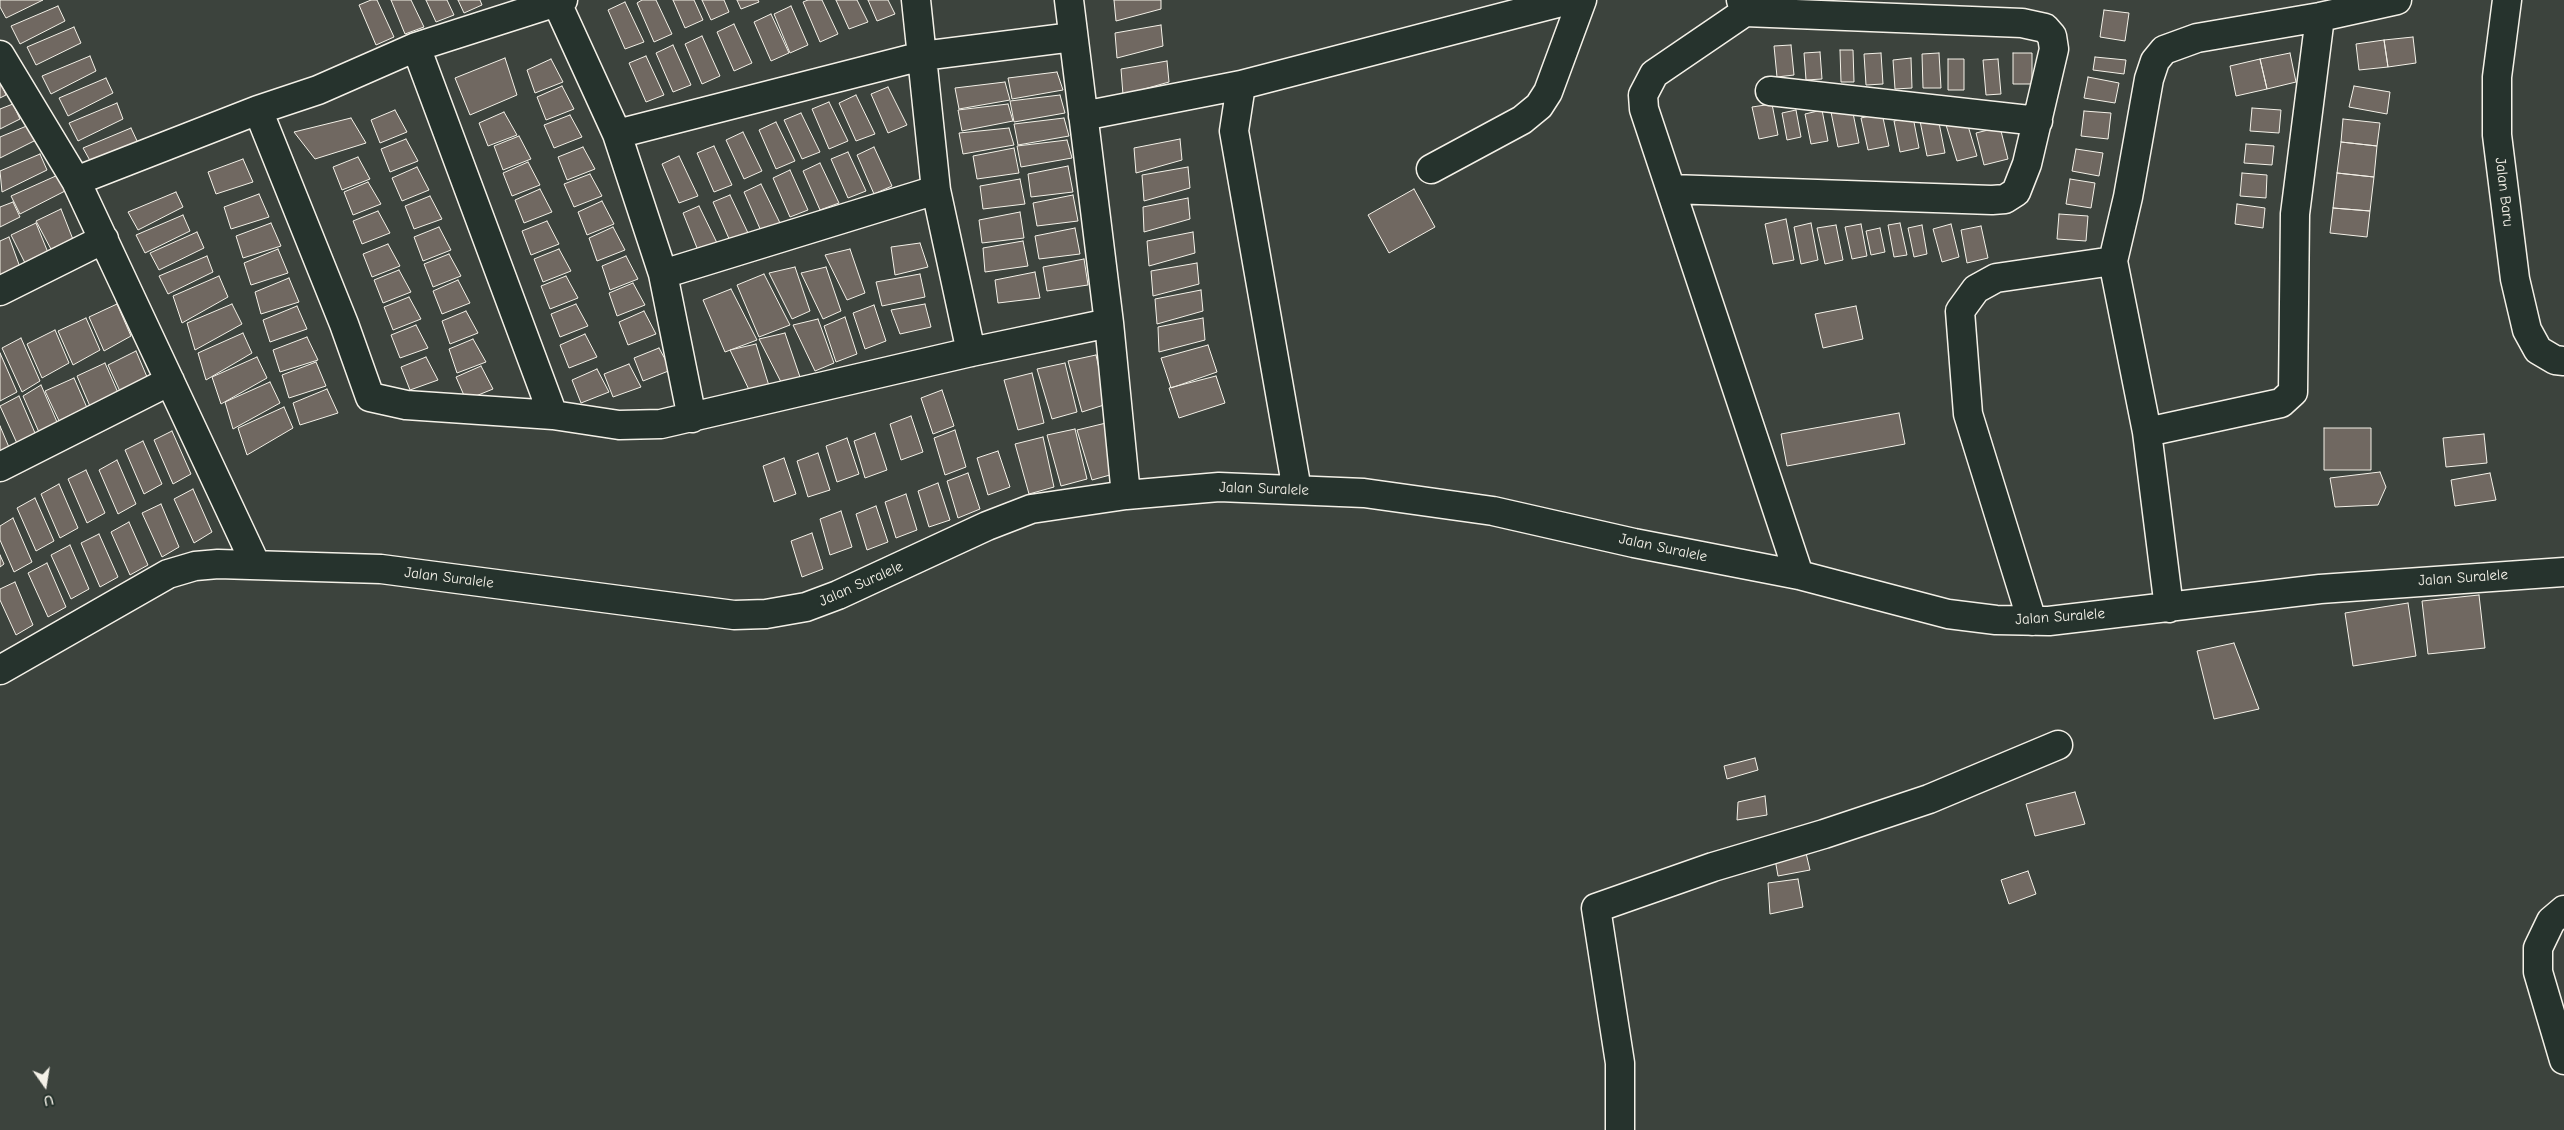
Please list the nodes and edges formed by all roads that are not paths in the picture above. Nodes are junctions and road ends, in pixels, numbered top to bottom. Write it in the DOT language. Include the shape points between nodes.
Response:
graph roads {
  1 [pos="916,0"];
  2 [pos="1069,0"];
  3 [pos="1568,0"];
  4 [pos="1582,0"];
  5 [pos="2398,0"];
  6 [pos="2507,0"];
  7 [pos="560,1"];
  8 [pos="1743,6"];
  9 [pos="2320,17"];
  10 [pos="1073,37"];
  11 [pos="416,47"];
  12 [pos="0,55"];
  13 [pos="922,56"];
  14 [pos="1241,86"];
  15 [pos="1770,91"];
  16 [pos="258,110"];
  17 [pos="1083,116"];
  18 [pos="2038,121"];
  19 [pos="617,134"];
  20 [pos="1431,169"];
  21 [pos="76,182"];
  22 [pos="1671,188"];
  23 [pos="936,190"];
  24 [pos="104,239"];
  25 [pos="2113,261"];
  26 [pos="663,274"];
  27 [pos="0,291"];
  28 [pos="1109,323"];
  29 [pos="971,352"];
  30 [pos="2564,361"];
  31 [pos="170,381"];
  32 [pos="553,415"];
  33 [pos="692,418"];
  34 [pos="2147,432"];
  35 [pos="0,466"];
  36 [pos="1297,490"];
  37 [pos="1126,496"];
  38 [pos="256,565"];
  39 [pos="2564,572"];
  40 [pos="1799,575"];
  41 [pos="2169,608"];
  42 [pos="2032,621"];
  43 [pos="0,670"];
  44 [pos="2058,745"];
  45 [pos="2564,910"];
  46 [pos="2564,1060"];
  47 [pos="1620,1130"];
  1 -- 13 [label="street"];
  2 -- 10 [label="street"];
  3 -- 14 [label="street"];
  4 -- 20 [label="street" via="1548,92 1539,106 1522,120"];
  5 -- 9 [label="street"];
  6 -- 30 [label="street, Jalan Baru" via="2497,77 2497,135 2515,279 2527,330 2538,350 2555,360"];
  7 -- 11 [label="street"];
  7 -- 19 [label="street"];
  8 -- 18 [label="street" via="2022,23 2045,28 2052,36 2054,49"];
  8 -- 22 [label="street" via="1654,74 1643,95 1648,128"];
  9 -- 25 [label="street" via="2197,38 2164,50 2155,61 2149,79"];
  9 -- 34 [label="street" via="2295,214 2292,392 2281,403"];
  10 -- 13 [label="street"];
  10 -- 17 [label="street"];
  11 -- 16 [label="street" via="318,90"];
  11 -- 32 [label="street"];
  12 -- 21 [label="street"];
  13 -- 19 [label="street"];
  13 -- 23 [label="street"];
  14 -- 17 [label="street"];
  14 -- 36 [label="street" via="1234,131"];
  15 -- 18 [label="street"];
  16 -- 21 [label="street"];
  16 -- 32 [label="street" via="370,397 406,405"];
  17 -- 28 [label="street"];
  18 -- 22 [label="street" via="2016,192 2005,199"];
  19 -- 26 [label="street"];
  21 -- 24 [label="street"];
  22 -- 40 [label="street"];
  23 -- 26 [label="street"];
  23 -- 29 [label="street"];
  24 -- 27 [label="street"];
  24 -- 31 [label="street"];
  25 -- 34 [label="street"];
  25 -- 42 [label="street" via="1996,278 1976,290 1960,311 1968,414"];
  26 -- 33 [label="street"];
  28 -- 29 [label="street"];
  28 -- 37 [label="street"];
  29 -- 33 [label="street"];
  31 -- 35 [label="street"];
  31 -- 38 [label="street"];
  32 -- 33 [label="street" via="619,426 661,424"];
  34 -- 41 [label="street"];
  36 -- 37 [label="street, Jalan Suralele" via="1219,487"];
  36 -- 40 [label="street, Jalan Suralele" via="1364,493 1493,511"];
  37 -- 38 [label="street, Jalan Suralele" via="1031,509 986,526 838,595 806,607 766,614 734,615 381,569"];
  38 -- 43 [label="street, Jalan Suralele" via="195,566 168,574"];
  39 -- 41 [label="street, Jalan Suralele" via="2320,589"];
  40 -- 42 [label="street, Jalan Suralele" via="1948,614"];
  41 -- 42 [label="street, Jalan Suralele"];
  44 -- 47 [label="street" via="1929,799 1713,867 1596,908 1620,1062"];
  45 -- 46 [label="street" via="2551,921 2538,948 2538,972"];
}
